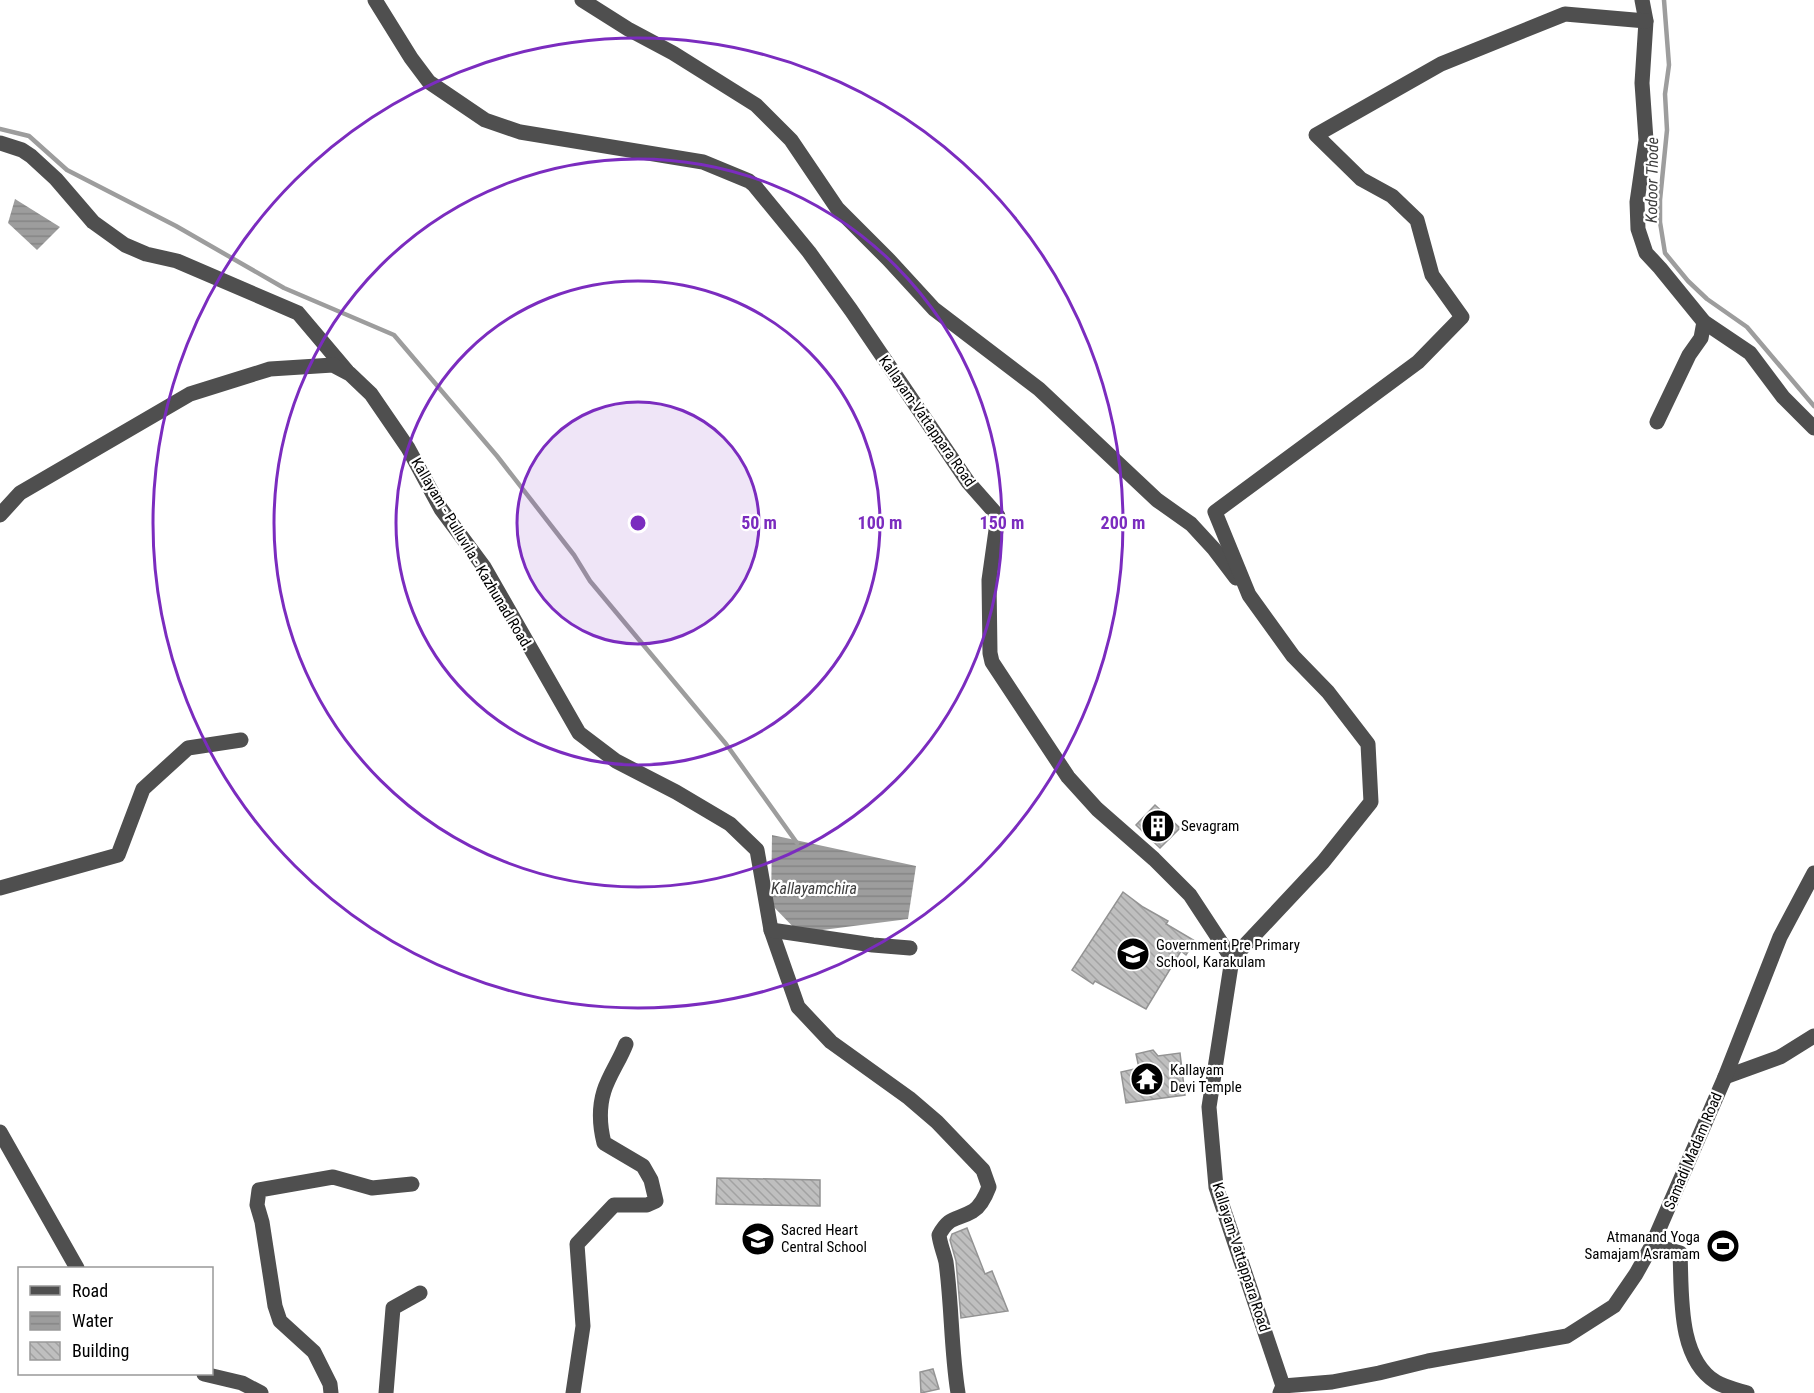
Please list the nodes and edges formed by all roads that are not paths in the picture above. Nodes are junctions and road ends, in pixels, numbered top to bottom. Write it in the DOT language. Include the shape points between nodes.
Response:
graph roads {
  1 [pos="375,0"];
  2 [pos="582,0"];
  3 [pos="1642,0"];
  4 [pos="1646,21"];
  5 [pos="0,143"];
  6 [pos="1704,322"];
  7 [pos="348,373"];
  8 [pos="1657,422"];
  9 [pos="1814,428"];
  10 [pos="0,515"];
  11 [pos="1249,595"];
  12 [pos="241,740"];
  13 [pos="1814,873"];
  14 [pos="0,888"];
  15 [pos="771,930"];
  16 [pos="910,948"];
  17 [pos="1232,959"];
  18 [pos="1814,1036"];
  19 [pos="626,1044"];
  20 [pos="1725,1077"];
  21 [pos="0,1132"];
  22 [pos="4,1148"];
  23 [pos="412,1184"];
  24 [pos="1652,1245"];
  25 [pos="76,1267"];
  26 [pos="420,1293"];
  27 [pos="208,1375"];
  28 [pos="1281,1390"];
  29 [pos="261,1393"];
  30 [pos="331,1393"];
  31 [pos="386,1393"];
  32 [pos="573,1393"];
  33 [pos="958,1393"];
  34 [pos="1746,1393"];
  1 -- 17 [label="street, Kallayam-Vattappara Road" via="429,82 485,120 520,132 703,162 748,181 761,192 851,310 968,482 998,516 989,580 990,653 1009,691 1068,777 1190,895"];
  2 -- 11 [label="street" via="756,105 791,140 837,208 934,309 1039,389 1157,500 1191,524"];
  3 -- 4 [label="street"];
  4 -- 6 [label="street" via="1642,83 1646,140 1637,201 1638,229 1646,253"];
  4 -- 11 [label="street" via="1565,14 1440,64 1316,135 1361,179 1392,196 1417,220 1432,275 1462,317 1418,362 1215,512"];
  5 -- 7 [label="street, Kallayam - Pulluvila - Kazhunad Road." via="32,156 93,222 124,245 177,261 298,313"];
  6 -- 8 [label="street" via="1701,338"];
  6 -- 9 [label="street" via="1750,353 1783,397"];
  7 -- 10 [label="street, Kallayam - Pulluvila - Kazhunad Road." via="333,365 270,369 190,394 20,493"];
  7 -- 15 [label="street, Kallayam - Pulluvila - Kazhunad Road." via="371,394 408,448 441,509 484,567 579,733 616,761 730,824 757,850"];
  11 -- 17 [label="street" via="1293,656 1328,692 1368,744 1371,802 1323,862"];
  12 -- 14 [label="street" via="188,748 143,789 118,855"];
  13 -- 20 [label="street, Samadi Madam Road" via="1780,937"];
  15 -- 16 [label="street"];
  15 -- 33 [label="street, Kallayam - Pulluvila - Kazhunad Road." via="798,1007 831,1042 937,1122 983,1170 989,1187 984,1198 975,1210 945,1223 939,1235 946,1260"];
  17 -- 28 [label="street, Kallayam-Vattappara Road" via="1209,1107 1216,1186"];
  18 -- 20 [label="street" via="1780,1057"];
  19 -- 32 [label="street" via="604,1091 600,1127 604,1143 643,1166 656,1201 647,1205 614,1205 577,1244 583,1326"];
  20 -- 24 [label="street, Samadi Madam Road"];
  21 -- 22 [label="street"];
  22 -- 25 [label="street"];
  23 -- 30 [label="street" via="372,1188 333,1177 259,1190 257,1205 280,1321 314,1352"];
  24 -- 28 [label="street, Samadi Madam Road" via="1614,1306 1567,1336"];
  24 -- 34 [label="street" via="1680,1253 1686,1335 1696,1363 1716,1383"];
  26 -- 31 [label="street" via="393,1308"];
  27 -- 29 [label="street" via="242,1383"];
}
